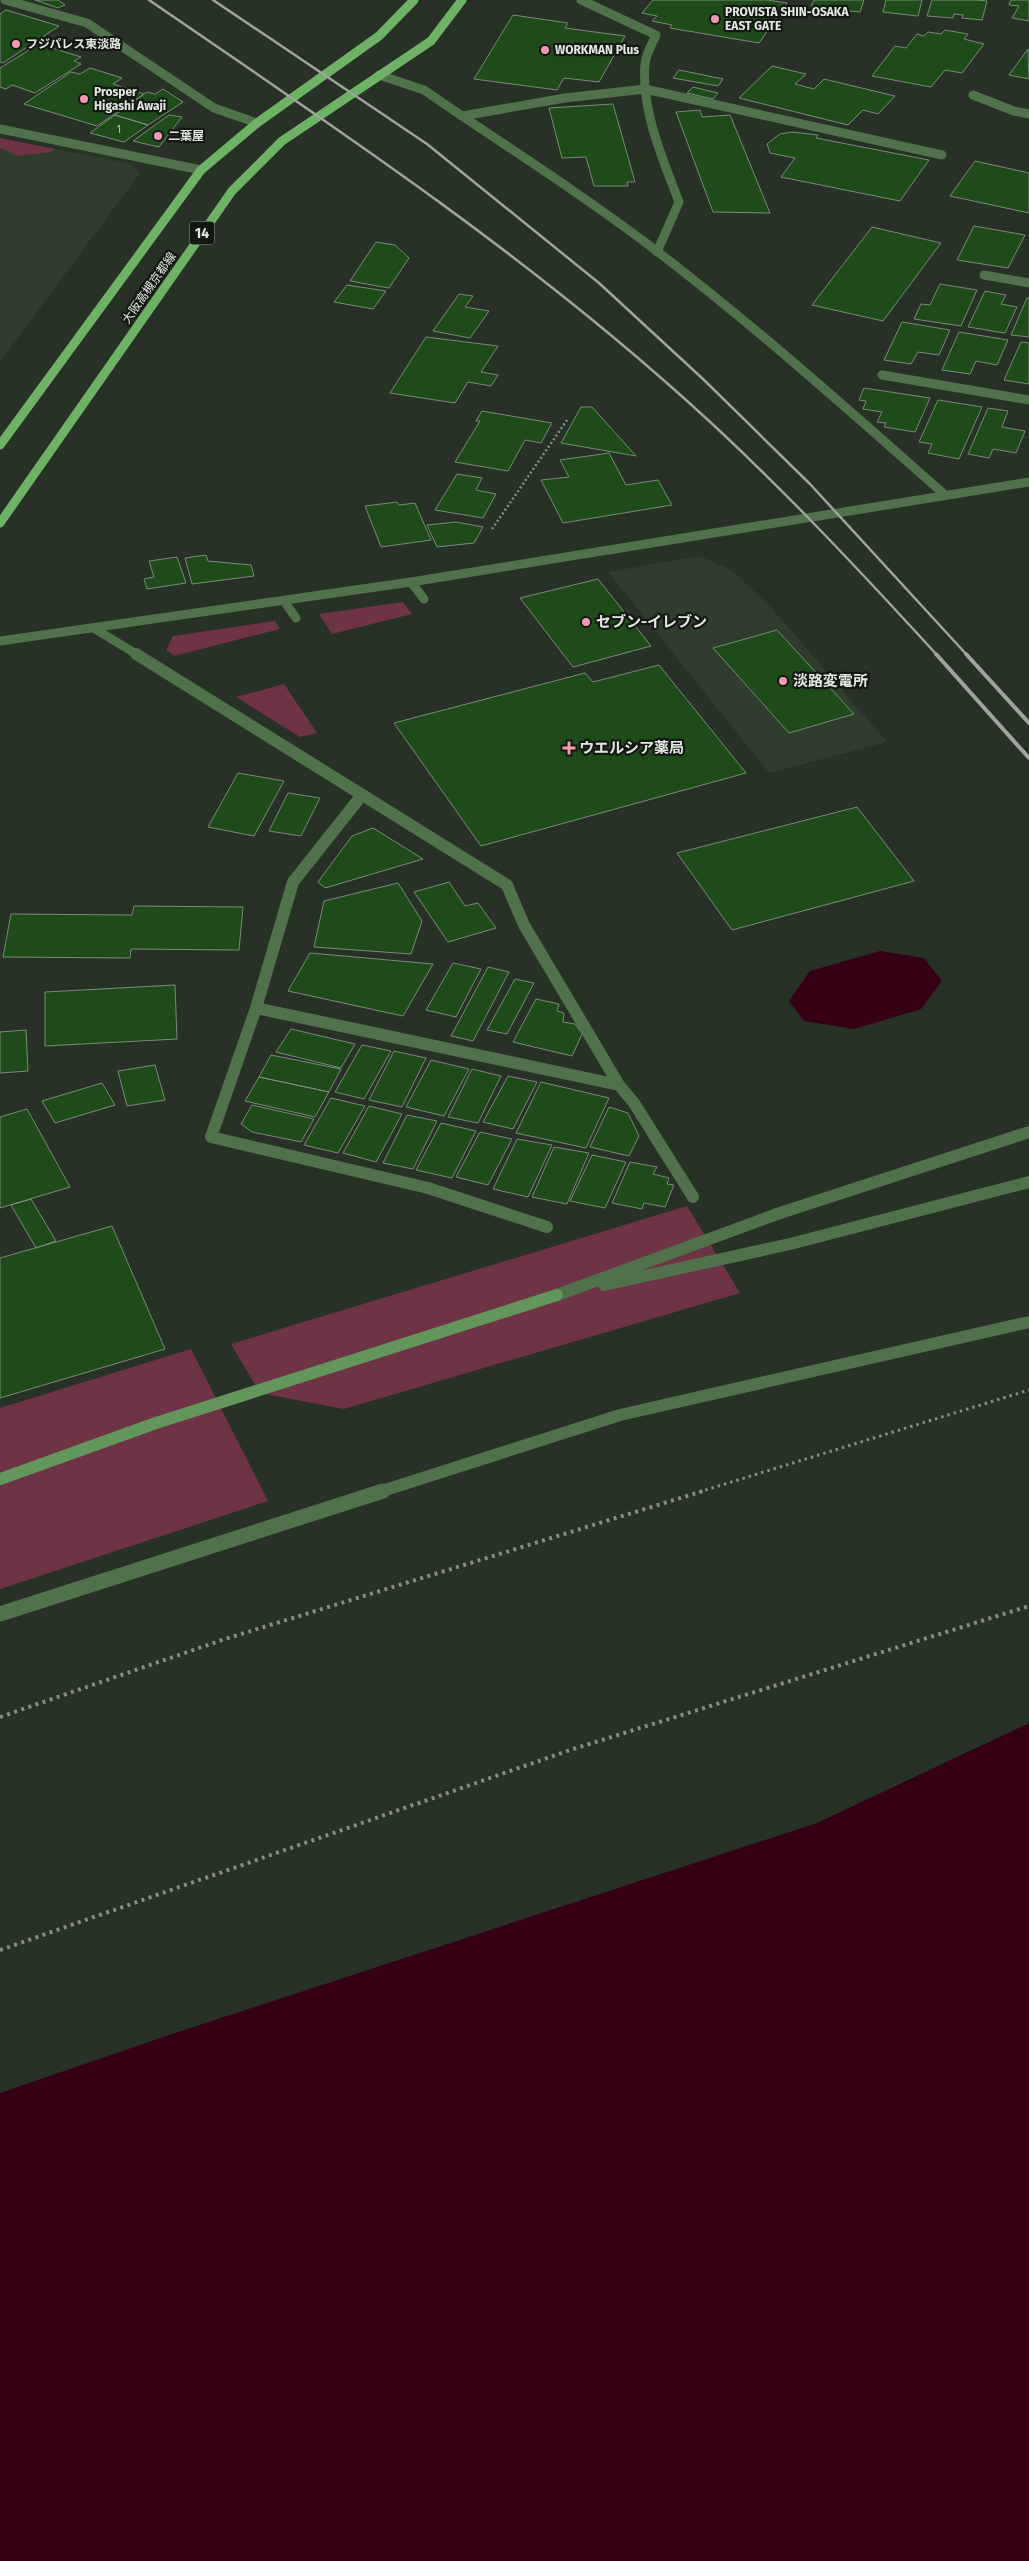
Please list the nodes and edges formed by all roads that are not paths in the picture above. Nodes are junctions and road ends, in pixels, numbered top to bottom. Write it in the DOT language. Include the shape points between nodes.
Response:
graph roads {
  1 [pos="5,0"];
  2 [pos="414,0"];
  3 [pos="462,0"];
  4 [pos="581,0"];
  5 [pos="379,75"];
  6 [pos="645,89"];
  7 [pos="973,95"];
  8 [pos="1029,114"];
  9 [pos="462,116"];
  10 [pos="257,123"];
  11 [pos="0,129"];
  12 [pos="942,155"];
  13 [pos="201,170"];
  14 [pos="657,252"];
  15 [pos="984,275"];
  16 [pos="1029,283"];
  17 [pos="882,375"];
  18 [pos="1029,400"];
  19 [pos="0,445"];
  20 [pos="1029,482"];
  21 [pos="944,494"];
  22 [pos="0,523"];
  23 [pos="411,582"];
  24 [pos="424,599"];
  25 [pos="284,601"];
  26 [pos="296,618"];
  27 [pos="96,629"];
  28 [pos="0,641"];
  29 [pos="362,795"];
  30 [pos="256,1008"];
  31 [pos="619,1085"];
  32 [pos="1029,1132"];
  33 [pos="1029,1182"];
  34 [pos="693,1197"];
  35 [pos="547,1227"];
  36 [pos="557,1295"];
  37 [pos="1029,1322"];
  38 [pos="0,1478"];
  39 [pos="0,1614"];
  1 -- 10 [label="street" via="87,24 214,108"];
  2 -- 10 [label="main road, 大阪高槻京都線 / 14" via="379,36"];
  3 -- 5 [label="main road, 大阪高槻京都線 / 14" via="431,41"];
  4 -- 6 [label="street" via="656,35 645,62"];
  5 -- 9 [label="street" via="424,90"];
  5 -- 22 [label="main road, 大阪高槻京都線 / 14" via="282,141 232,191"];
  6 -- 9 [label="street" via="565,98"];
  6 -- 12 [label="street"];
  6 -- 14 [label="street" via="664,161 680,202"];
  7 -- 8 [label="street"];
  9 -- 14 [label="street" via="584,198"];
  10 -- 13 [label="main road, 大阪高槻京都線 / 14"];
  11 -- 13 [label="street"];
  13 -- 19 [label="main road, 大阪高槻京都線 / 14"];
  14 -- 21 [label="street" via="773,344"];
  15 -- 16 [label="street"];
  17 -- 18 [label="street"];
  20 -- 21 [label="street"];
  21 -- 23 [label="street"];
  23 -- 24 [label="street"];
  23 -- 25 [label="street"];
  25 -- 26 [label="street"];
  25 -- 27 [label="street"];
  27 -- 28 [label="street"];
  27 -- 29 [label="street"];
  29 -- 30 [label="street" via="293,882"];
  29 -- 31 [label="street" via="506,885 524,925"];
  30 -- 31 [label="street"];
  30 -- 35 [label="street" via="211,1137 428,1188"];
  31 -- 34 [label="street" via="634,1103"];
  32 -- 36 [label="street" via="777,1214"];
  33 -- 36 [label="street" via="790,1244"];
  36 -- 38 [label="street" via="156,1423"];
  37 -- 39 [label="street" via="620,1415"];
}
